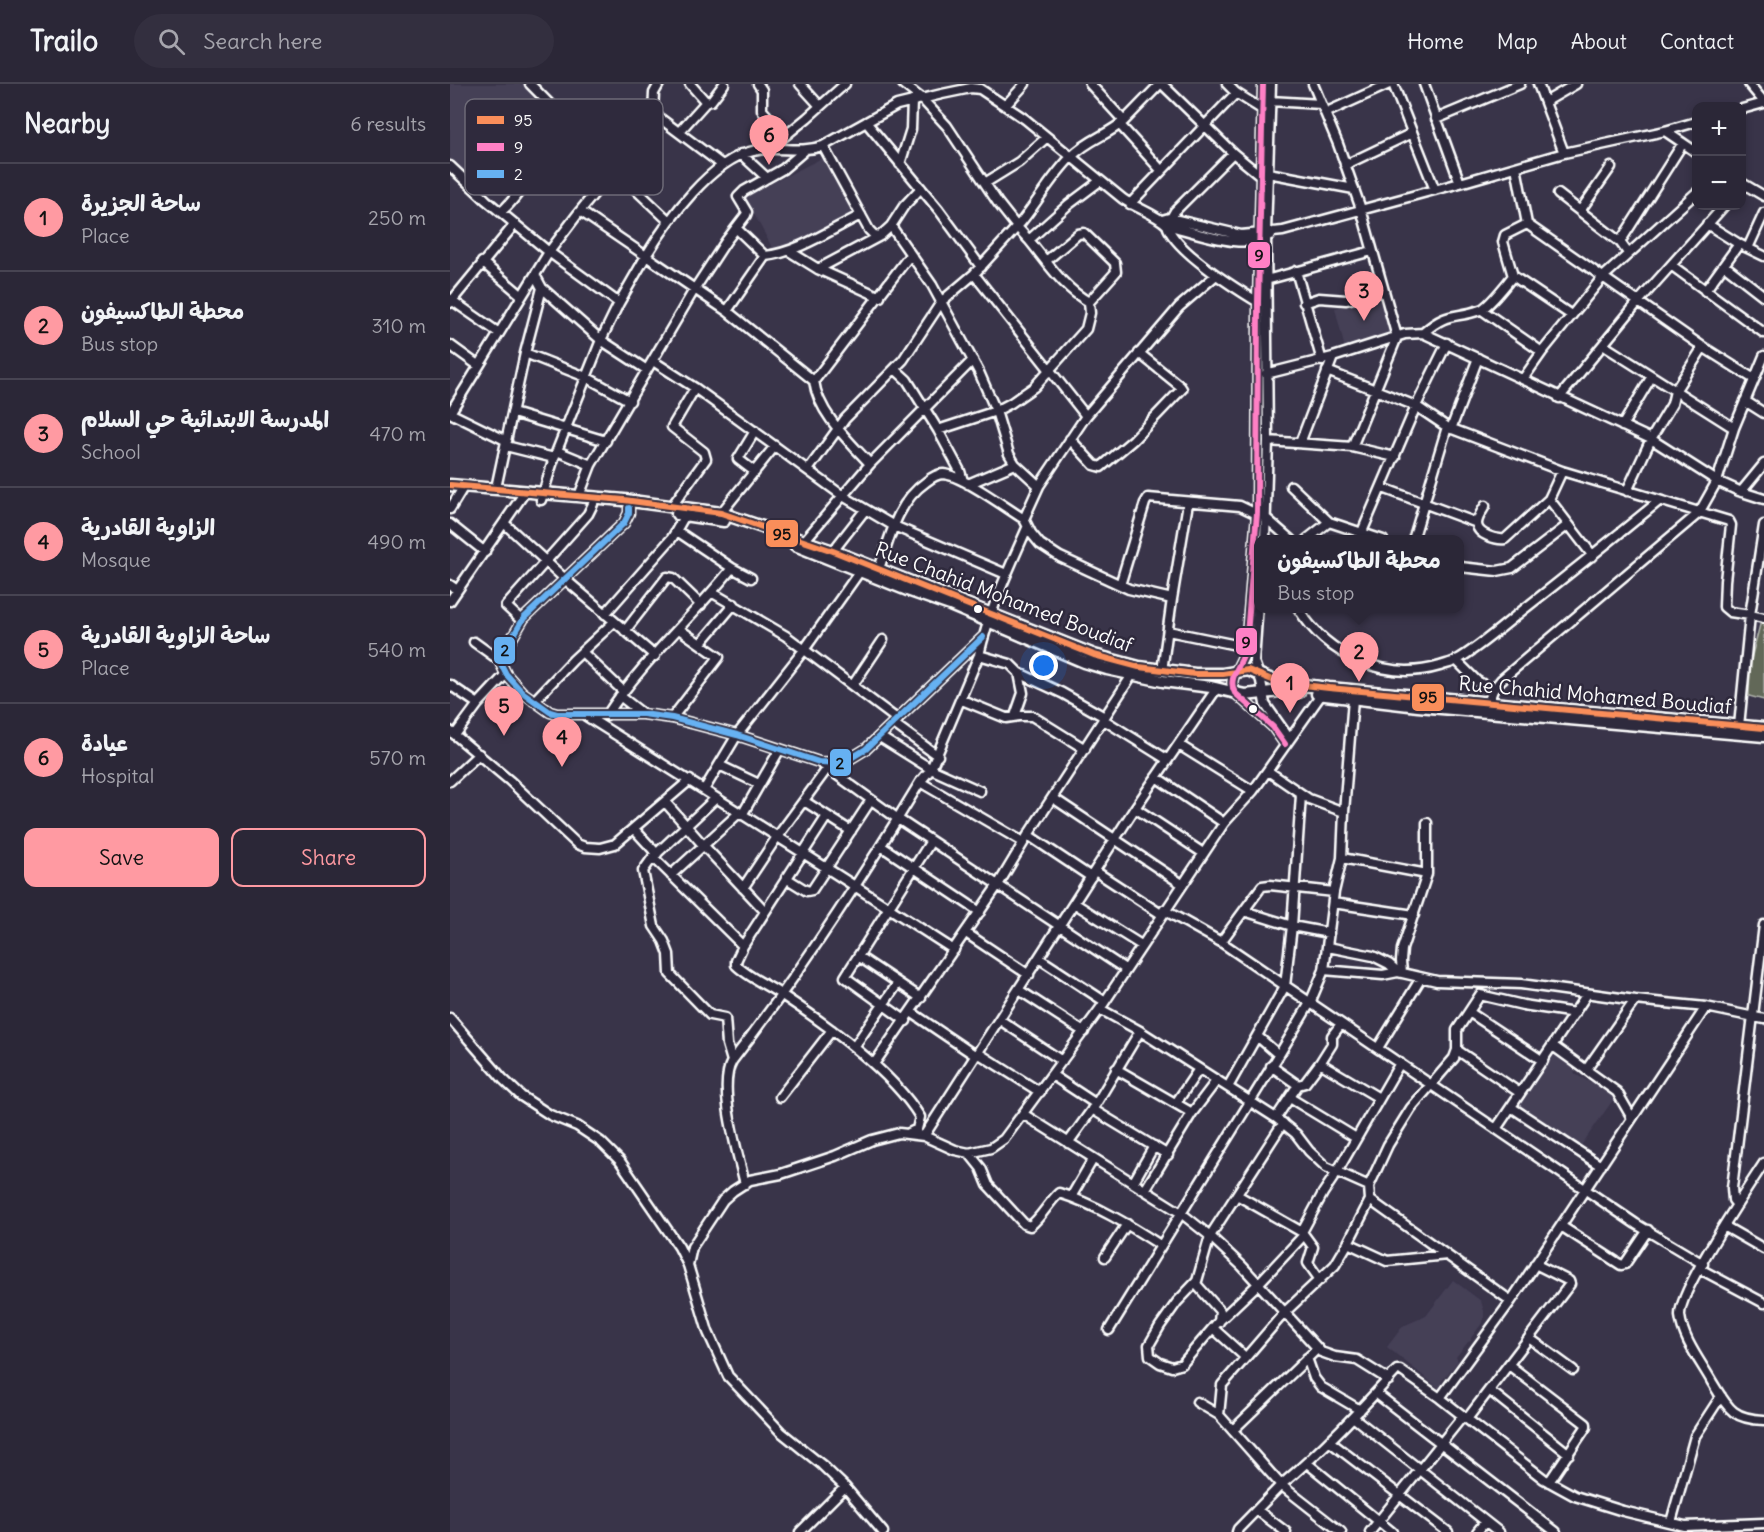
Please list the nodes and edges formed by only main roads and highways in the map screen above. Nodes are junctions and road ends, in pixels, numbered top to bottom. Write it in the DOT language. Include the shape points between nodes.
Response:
graph roads {
  1 [pos="450,485"];
  2 [pos="463,489"];
  3 [pos="450,491"];
  4 [pos="523,495"];
  5 [pos="542,497"];
  6 [pos="990,618"];
  7 [pos="1130,671"];
  8 [pos="1764,728"];
  9 [pos="1764,736"];
  1 -- 2 [label="main road, Rue Chahid Mohamed Boudiaf"];
  2 -- 3 [label="main road, Rue Chahid Mohamed Boudiaf"];
  2 -- 4 [label="main road, Rue Chahid Mohamed Boudiaf"];
  2 -- 4 [label="main road, Rue Chahid Mohamed Boudiaf" via="496,488"];
  4 -- 5 [label="main road, Rue Chahid Mohamed Boudiaf"];
  5 -- 6 [label="main road, Rue Chahid Mohamed Boudiaf" via="741,526"];
  5 -- 6 [label="main road, Rue Chahid Mohamed Boudiaf" via="579,496 721,513 833,551"];
  6 -- 7 [label="main road, Rue Chahid Mohamed Boudiaf" via="1063,648 1084,662"];
  7 -- 8 [label="main road, Rue Chahid Mohamed Boudiaf" via="1212,675 1248,670 1277,682"];
  7 -- 9 [label="main road, Rue Chahid Mohamed Boudiaf" via="1250,696 1288,691"];
}
